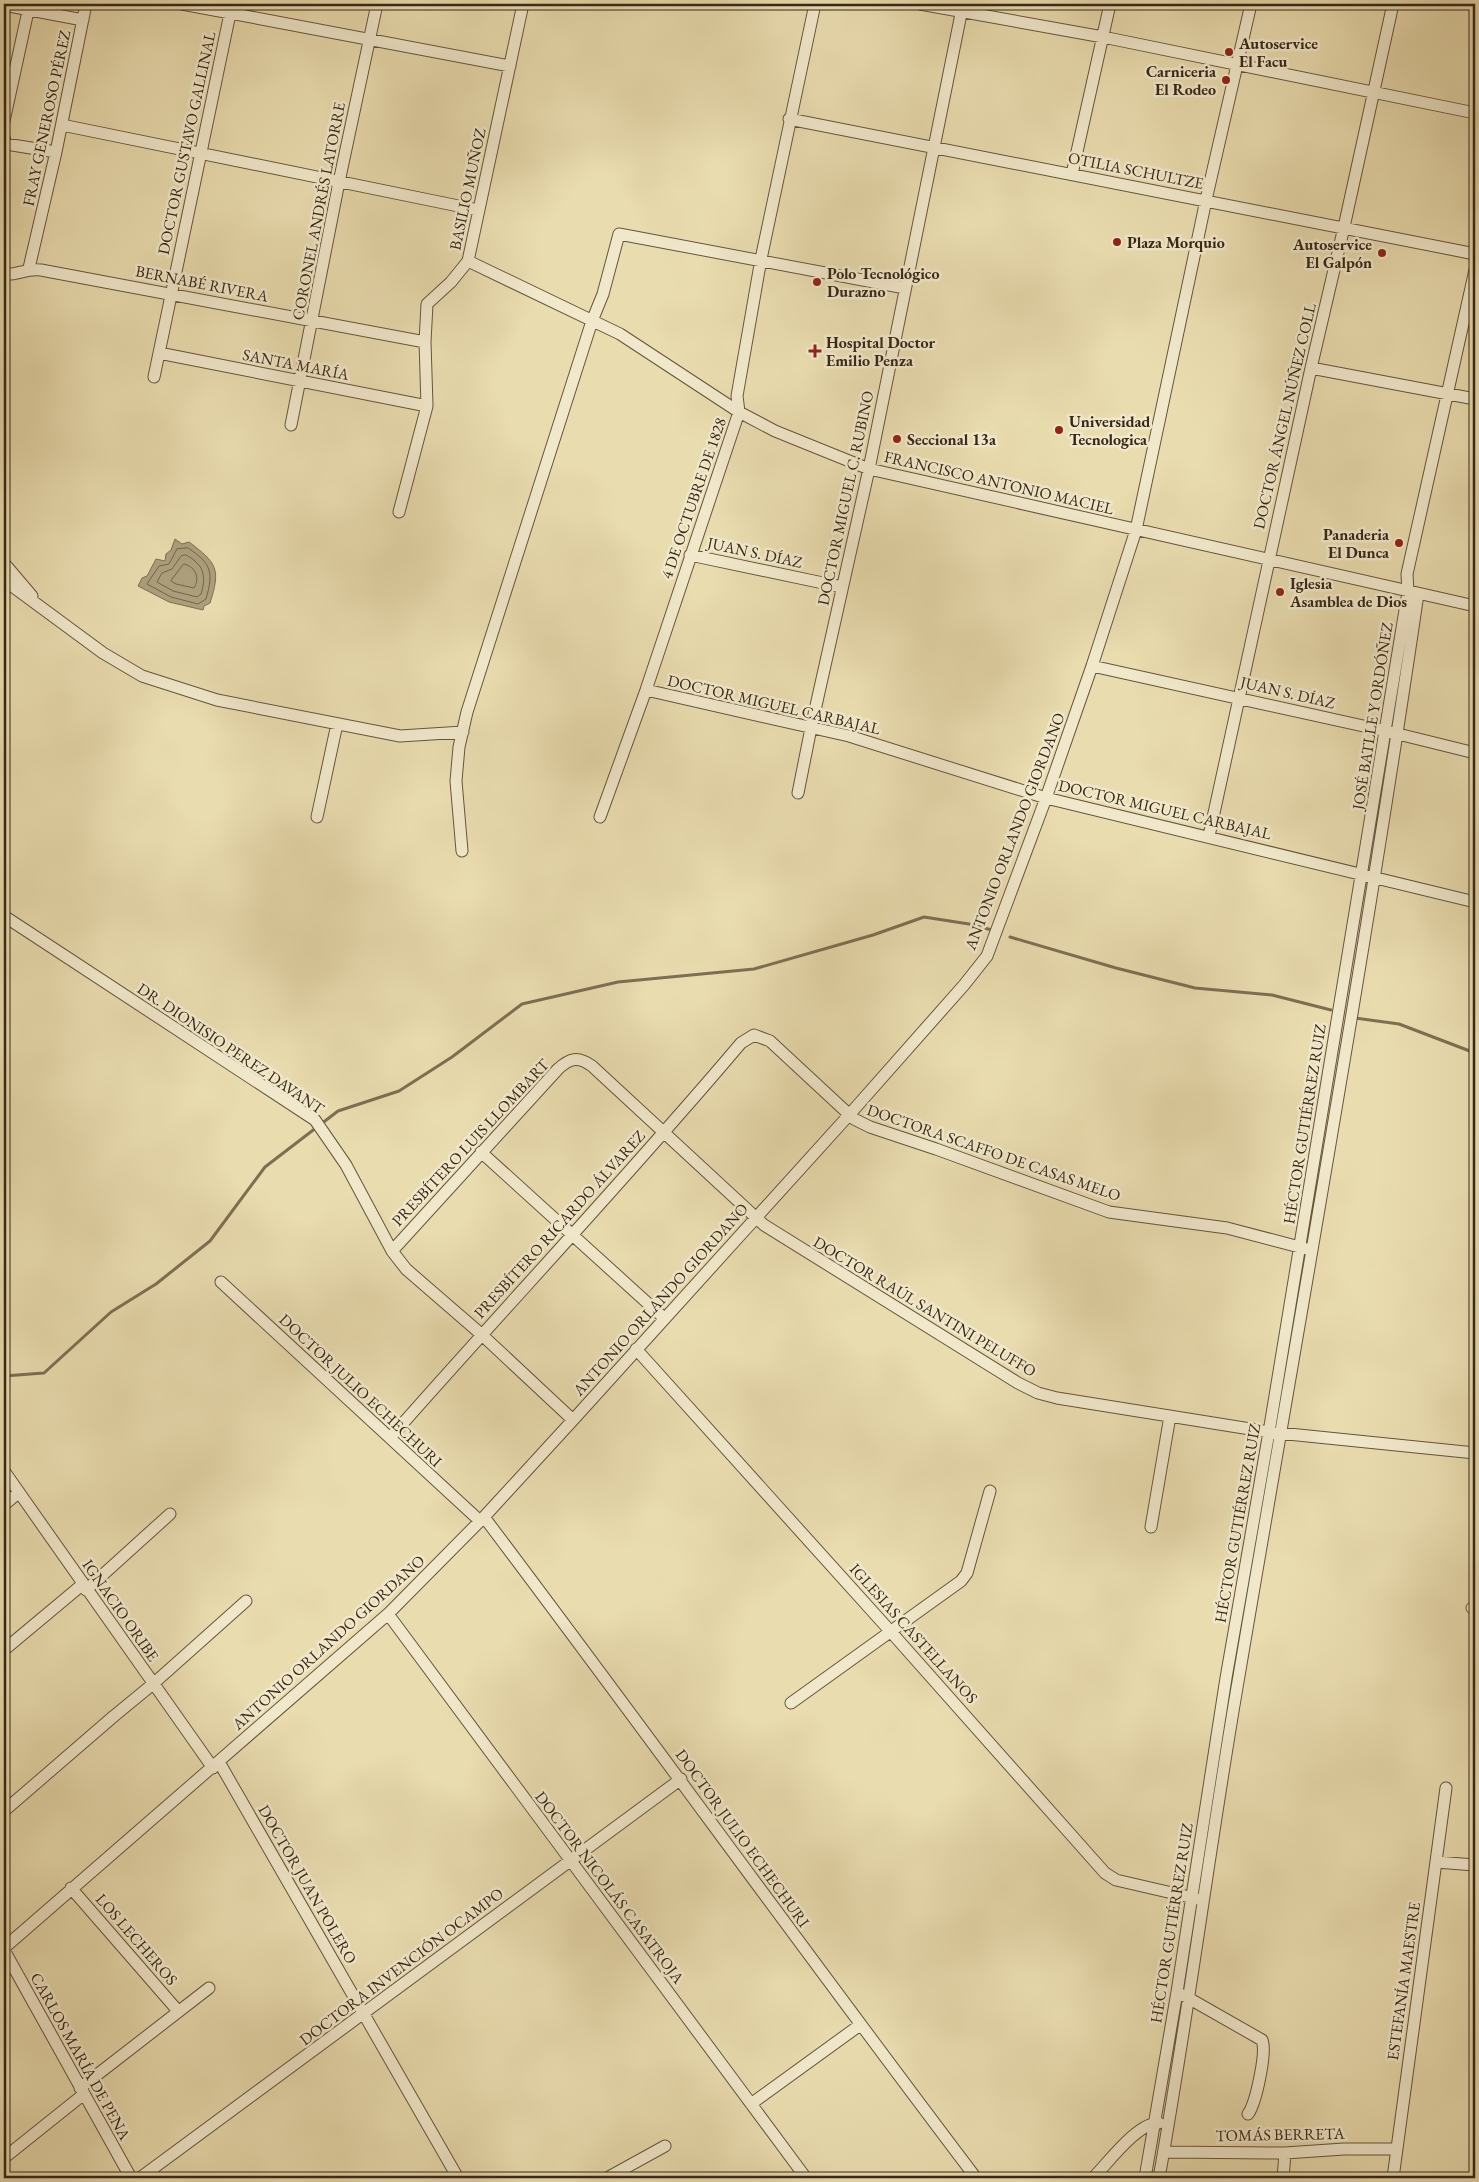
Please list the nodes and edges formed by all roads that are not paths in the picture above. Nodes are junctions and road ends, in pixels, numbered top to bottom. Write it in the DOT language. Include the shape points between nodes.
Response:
graph roads {
  1 [pos="86,4"];
  2 [pos="182,4"];
  3 [pos="378,4"];
  4 [pos="523,4"];
  5 [pos="815,4"];
  6 [pos="920,4"];
  7 [pos="1110,4"];
  8 [pos="1251,4"];
  9 [pos="1393,4"];
  10 [pos="4,5"];
  11 [pos="231,8"];
  12 [pos="962,8"];
  13 [pos="28,10"];
  14 [pos="83,20"];
  15 [pos="1103,37"];
  16 [pos="370,40"];
  17 [pos="1238,65"];
  18 [pos="510,66"];
  19 [pos="1374,93"];
  20 [pos="1475,113"];
  21 [pos="790,119"];
  22 [pos="4,121"];
  23 [pos="62,125"];
  24 [pos="4,138"];
  25 [pos="935,148"];
  26 [pos="56,152"];
  27 [pos="199,154"];
  28 [pos="1072,174"];
  29 [pos="338,182"];
  30 [pos="1206,200"];
  31 [pos="478,210"];
  32 [pos="1344,227"];
  33 [pos="1475,254"];
  34 [pos="761,259"];
  35 [pos="468,261"];
  36 [pos="30,268"];
  37 [pos="1475,270"];
  38 [pos="4,274"];
  39 [pos="905,288"];
  40 [pos="172,294"];
  41 [pos="312,320"];
  42 [pos="592,321"];
  43 [pos="425,342"];
  44 [pos="159,353"];
  45 [pos="1310,368"];
  46 [pos="154,377"];
  47 [pos="300,381"];
  48 [pos="1447,394"];
  49 [pos="1475,399"];
  50 [pos="427,406"];
  51 [pos="739,412"];
  52 [pos="291,425"];
  53 [pos="869,469"];
  54 [pos="399,512"];
  55 [pos="1136,530"];
  56 [pos="690,555"];
  57 [pos="1269,559"];
  58 [pos="4,563"];
  59 [pos="4,580"];
  60 [pos="842,587"];
  61 [pos="1413,593"];
  62 [pos="1475,606"];
  63 [pos="41,607"];
  64 [pos="1092,666"];
  65 [pos="646,690"];
  66 [pos="1240,698"];
  67 [pos="337,724"];
  68 [pos="811,728"];
  69 [pos="1386,731"];
  70 [pos="463,732"];
  71 [pos="1475,753"];
  72 [pos="798,793"];
  73 [pos="1046,798"];
  74 [pos="317,817"];
  75 [pos="600,817"];
  76 [pos="1209,836"];
  77 [pos="462,851"];
  78 [pos="1362,873"];
  79 [pos="1374,878"];
  80 [pos="1475,902"];
  81 [pos="4,916"];
  82 [pos="754,1035"];
  83 [pos="575,1058"];
  84 [pos="849,1115"];
  85 [pos="664,1134"];
  86 [pos="481,1152"];
  87 [pos="755,1218"];
  88 [pos="572,1235"];
  89 [pos="1306,1249"];
  90 [pos="392,1251"];
  91 [pos="221,1282"];
  92 [pos="664,1318"];
  93 [pos="481,1334"];
  94 [pos="636,1349"];
  95 [pos="1170,1416"];
  96 [pos="573,1420"];
  97 [pos="1269,1432"];
  98 [pos="390,1438"];
  99 [pos="1475,1453"];
  100 [pos="4,1470"];
  101 [pos="990,1491"];
  102 [pos="19,1492"];
  103 [pos="4,1506"];
  104 [pos="170,1514"];
  105 [pos="482,1519"];
  106 [pos="1151,1527"];
  107 [pos="85,1587"];
  108 [pos="246,1601"];
  109 [pos="388,1614"];
  110 [pos="891,1632"];
  111 [pos="4,1650"];
  112 [pos="154,1684"];
  113 [pos="791,1703"];
  114 [pos="216,1765"];
  115 [pos="681,1779"];
  116 [pos="1446,1788"];
  117 [pos="4,1811"];
  118 [pos="571,1861"];
  119 [pos="1436,1862"];
  120 [pos="1475,1865"];
  121 [pos="71,1888"];
  122 [pos="1192,1898"];
  123 [pos="1204,1901"];
  124 [pos="4,1949"];
  125 [pos="209,1988"];
  126 [pos="1177,1992"];
  127 [pos="1189,1997"];
  128 [pos="178,2011"];
  129 [pos="364,2013"];
  130 [pos="860,2025"];
  131 [pos="82,2091"];
  132 [pos="751,2104"];
  133 [pos="1248,2114"];
  134 [pos="1154,2123"];
  135 [pos="1168,2123"];
  136 [pos="665,2146"];
  137 [pos="1397,2149"];
  138 [pos="1164,2152"];
  139 [pos="1285,2153"];
  140 [pos="4,2158"];
  141 [pos="130,2178"];
  142 [pos="140,2178"];
  143 [pos="458,2178"];
  144 [pos="608,2178"];
  145 [pos="806,2178"];
  146 [pos="976,2178"];
  147 [pos="1093,2178"];
  148 [pos="1145,2178"];
  149 [pos="1159,2178"];
  150 [pos="1283,2178"];
  151 [pos="1393,2178"];
  1 -- 14 [label="street, FRAY GENEROSO PÉREZ"];
  2 -- 11 [label="street"];
  3 -- 16 [label="street, CORONEL ANDRÉS LATORRE"];
  4 -- 18 [label="street, BASILIO MUÑOZ"];
  5 -- 21 [label="street, 4 DE OCTUBRE DE 1828"];
  6 -- 12 [label="street"];
  7 -- 15 [label="street"];
  8 -- 17 [label="street, ANTONIO ORLANDO GIORDANO"];
  9 -- 19 [label="street, DOCTOR ÁNGEL NÚÑEZ COLL"];
  10 -- 13 [label="street"];
  11 -- 16 [label="street"];
  11 -- 27 [label="street, DOCTOR GUSTAVO GALLINAL"];
  12 -- 15 [label="street"];
  12 -- 25 [label="street, DOCTOR MIGUEL C. RUBINO"];
  13 -- 14 [label="street"];
  13 -- 22 [label="street"];
  14 -- 23 [label="street, FRAY GENEROSO PÉREZ"];
  15 -- 17 [label="street"];
  15 -- 28 [label="street"];
  16 -- 18 [label="street"];
  16 -- 29 [label="street, CORONEL ANDRÉS LATORRE"];
  17 -- 19 [label="street"];
  17 -- 30 [label="street, ANTONIO ORLANDO GIORDANO"];
  18 -- 31 [label="street, BASILIO MUÑOZ"];
  19 -- 20 [label="street"];
  19 -- 32 [label="street, DOCTOR ÁNGEL NÚÑEZ COLL"];
  21 -- 25 [label="street, OTILIA SCHULTZE"];
  21 -- 34 [label="street, 4 DE OCTUBRE DE 1828"];
  23 -- 26 [label="street, FRAY GENEROSO PÉREZ"];
  23 -- 27 [label="street"];
  24 -- 26 [label="street" via="6,144"];
  25 -- 28 [label="street, OTILIA SCHULTZE"];
  25 -- 39 [label="street, DOCTOR MIGUEL C. RUBINO"];
  26 -- 36 [label="street, FRAY GENEROSO PÉREZ"];
  27 -- 29 [label="street"];
  27 -- 40 [label="street, DOCTOR GUSTAVO GALLINAL"];
  28 -- 30 [label="street, OTILIA SCHULTZE"];
  29 -- 31 [label="street"];
  29 -- 41 [label="street, CORONEL ANDRÉS LATORRE"];
  30 -- 32 [label="street, OTILIA SCHULTZE"];
  30 -- 55 [label="street, ANTONIO ORLANDO GIORDANO"];
  31 -- 35 [label="street, BASILIO MUÑOZ"];
  32 -- 33 [label="street, OTILIA SCHULTZE"];
  32 -- 45 [label="street, DOCTOR ÁNGEL NÚÑEZ COLL"];
  34 -- 39 [label="street"];
  34 -- 42 [label="street" via="620,234"];
  34 -- 51 [label="street, 4 DE OCTUBRE DE 1828" via="737,396"];
  35 -- 42 [label="street, FRANCISCO ANTONIO MACIEL"];
  35 -- 43 [label="street, BASILIO MUÑOZ" via="427,304"];
  36 -- 38 [label="street, BERNABÉ RIVERA"];
  36 -- 40 [label="street, BERNABÉ RIVERA"];
  37 -- 48 [label="street, JOSÉ BATLLE Y ORDÓÑEZ"];
  39 -- 53 [label="street, DOCTOR MIGUEL C. RUBINO"];
  40 -- 41 [label="street, BERNABÉ RIVERA"];
  40 -- 44 [label="street, DOCTOR GUSTAVO GALLINAL"];
  41 -- 43 [label="street, BERNABÉ RIVERA"];
  41 -- 47 [label="street, CORONEL ANDRÉS LATORRE"];
  42 -- 51 [label="street, FRANCISCO ANTONIO MACIEL" via="620,334"];
  42 -- 70 [label="street"];
  43 -- 50 [label="street, BASILIO MUÑOZ"];
  44 -- 46 [label="street, DOCTOR GUSTAVO GALLINAL"];
  44 -- 47 [label="street, SANTA MARÍA"];
  45 -- 48 [label="street"];
  45 -- 57 [label="street, DOCTOR ÁNGEL NÚÑEZ COLL"];
  47 -- 50 [label="street, SANTA MARÍA"];
  47 -- 52 [label="street, CORONEL ANDRÉS LATORRE"];
  48 -- 49 [label="street"];
  48 -- 61 [label="street, JOSÉ BATLLE Y ORDÓÑEZ" via="1407,574"];
  50 -- 54 [label="street, BASILIO MUÑOZ"];
  51 -- 53 [label="street, FRANCISCO ANTONIO MACIEL" via="775,431"];
  51 -- 56 [label="street, 4 DE OCTUBRE DE 1828"];
  53 -- 55 [label="street, FRANCISCO ANTONIO MACIEL"];
  53 -- 60 [label="street, DOCTOR MIGUEL C. RUBINO"];
  55 -- 57 [label="street, FRANCISCO ANTONIO MACIEL"];
  55 -- 64 [label="street, ANTONIO ORLANDO GIORDANO"];
  56 -- 60 [label="street, JUAN S. DÍAZ"];
  56 -- 65 [label="street, 4 DE OCTUBRE DE 1828"];
  57 -- 61 [label="street, FRANCISCO ANTONIO MACIEL"];
  57 -- 66 [label="street, DOCTOR ÁNGEL NÚÑEZ COLL"];
  58 -- 63 [label="street"];
  59 -- 63 [label="street"];
  60 -- 68 [label="street, DOCTOR MIGUEL C. RUBINO"];
  61 -- 62 [label="street, FRANCISCO ANTONIO MACIEL"];
  61 -- 69 [label="street, JOSÉ BATLLE Y ORDÓÑEZ"];
  61 -- 79 [label="street, JOSÉ BATLLE Y ORDÓÑEZ"];
  63 -- 67 [label="street" via="103,653 142,676 218,700"];
  64 -- 66 [label="street, JUAN S. DÍAZ"];
  64 -- 73 [label="street, ANTONIO ORLANDO GIORDANO"];
  65 -- 68 [label="street, DOCTOR MIGUEL CARBAJAL"];
  65 -- 75 [label="street, 4 DE OCTUBRE DE 1828"];
  66 -- 69 [label="street, JUAN S. DÍAZ"];
  66 -- 76 [label="street, DOCTOR ÁNGEL NÚÑEZ COLL"];
  67 -- 70 [label="street" via="400,736"];
  67 -- 74 [label="street"];
  68 -- 72 [label="street, DOCTOR MIGUEL C. RUBINO"];
  68 -- 73 [label="street, DOCTOR MIGUEL CARBAJAL" via="849,736"];
  69 -- 71 [label="street, JUAN S. DÍAZ"];
  69 -- 78 [label="street, JOSÉ BATLLE Y ORDÓÑEZ"];
  70 -- 77 [label="street" via="456,781"];
  73 -- 76 [label="street, DOCTOR MIGUEL CARBAJAL"];
  73 -- 84 [label="street, ANTONIO ORLANDO GIORDANO" via="987,956"];
  76 -- 78 [label="street, DOCTOR MIGUEL CARBAJAL"];
  78 -- 80 [label="street, DOCTOR MIGUEL CARBAJAL"];
  78 -- 89 [label="street, HÉCTOR GUTIÉRREZ RUIZ"];
  79 -- 89 [label="street, HÉCTOR GUTIÉRREZ RUIZ"];
  81 -- 90 [label="street, DR. DIONISIO PEREZ DAVANT" via="315,1120 346,1165"];
  82 -- 84 [label="street, DOCTORA SCAFFO DE CASAS MELO" via="770,1041"];
  82 -- 85 [label="street, PRESBÍTERO RICARDO ÁLVAREZ" via="741,1043"];
  83 -- 85 [label="street, DOCTOR RAÚL SANTINI PELUFFO" via="592,1066"];
  83 -- 86 [label="street, PRESBÍTERO LUIS LLOMBART" via="558,1069"];
  84 -- 87 [label="street, ANTONIO ORLANDO GIORDANO"];
  84 -- 89 [label="street, DOCTORA SCAFFO DE CASAS MELO" via="870,1127 1109,1212 1227,1228"];
  85 -- 87 [label="street, DOCTOR RAÚL SANTINI PELUFFO"];
  85 -- 88 [label="street, PRESBÍTERO RICARDO ÁLVAREZ"];
  86 -- 88 [label="street"];
  86 -- 90 [label="street, PRESBÍTERO LUIS LLOMBART"];
  87 -- 92 [label="street, ANTONIO ORLANDO GIORDANO"];
  87 -- 95 [label="street, DOCTOR RAÚL SANTINI PELUFFO" via="1027,1388 1057,1398"];
  88 -- 92 [label="street"];
  88 -- 93 [label="street, PRESBÍTERO RICARDO ÁLVAREZ"];
  89 -- 97 [label="street, HÉCTOR GUTIÉRREZ RUIZ"];
  89 -- 123 [label="street, HÉCTOR GUTIÉRREZ RUIZ"];
  90 -- 93 [label="street, DR. DIONISIO PEREZ DAVANT" via="406,1269"];
  91 -- 98 [label="street, DOCTOR JULIO ECHECHURI"];
  92 -- 94 [label="street, ANTONIO ORLANDO GIORDANO"];
  93 -- 96 [label="street, DR. DIONISIO PEREZ DAVANT"];
  93 -- 98 [label="street, PRESBÍTERO RICARDO ÁLVAREZ"];
  94 -- 96 [label="street, ANTONIO ORLANDO GIORDANO"];
  94 -- 110 [label="street, IGLESIAS CASTELLANOS"];
  95 -- 97 [label="street, DOCTOR RAÚL SANTINI PELUFFO"];
  95 -- 106 [label="street"];
  96 -- 105 [label="street, ANTONIO ORLANDO GIORDANO"];
  97 -- 99 [label="street, DOCTOR RAÚL SANTINI PELUFFO"];
  97 -- 122 [label="street, HÉCTOR GUTIÉRREZ RUIZ"];
  98 -- 105 [label="street, DOCTOR JULIO ECHECHURI"];
  100 -- 102 [label="street, IGNACIO ORIBE"];
  101 -- 110 [label="street" via="967,1573 961,1581"];
  102 -- 103 [label="street"];
  102 -- 107 [label="street, IGNACIO ORIBE"];
  104 -- 107 [label="street"];
  105 -- 109 [label="street, ANTONIO ORLANDO GIORDANO"];
  105 -- 115 [label="street, DOCTOR JULIO ECHECHURI"];
  107 -- 111 [label="street"];
  107 -- 112 [label="street, IGNACIO ORIBE"];
  108 -- 112 [label="street"];
  109 -- 114 [label="street, ANTONIO ORLANDO GIORDANO"];
  109 -- 118 [label="street, DOCTOR NICOLÁS CASATROJA"];
  110 -- 113 [label="street"];
  110 -- 122 [label="street, IGLESIAS CASTELLANOS" via="1105,1873 1116,1880"];
  112 -- 114 [label="street, IGNACIO ORIBE"];
  112 -- 117 [label="street"];
  114 -- 121 [label="street, ANTONIO ORLANDO GIORDANO"];
  114 -- 129 [label="street, DOCTOR JUAN POLERO"];
  115 -- 118 [label="street, DOCTORA INVENCIÓN OCAMPO"];
  115 -- 130 [label="street, DOCTOR JULIO ECHECHURI"];
  116 -- 119 [label="street, ESTEFANÍA MAESTRE"];
  118 -- 129 [label="street, DOCTORA INVENCIÓN OCAMPO"];
  118 -- 132 [label="street, DOCTOR NICOLÁS CASATROJA"];
  119 -- 120 [label="street"];
  119 -- 137 [label="street, ESTEFANÍA MAESTRE"];
  121 -- 124 [label="street, ANTONIO ORLANDO GIORDANO"];
  121 -- 128 [label="street, LOS LECHEROS"];
  122 -- 123 [label="street, IGLESIAS CASTELLANOS"];
  122 -- 126 [label="street, HÉCTOR GUTIÉRREZ RUIZ"];
  123 -- 127 [label="street, HÉCTOR GUTIÉRREZ RUIZ"];
  124 -- 131 [label="street, CARLOS MARÍA DE PENA"];
  125 -- 128 [label="street"];
  126 -- 127 [label="street"];
  126 -- 134 [label="street, HÉCTOR GUTIÉRREZ RUIZ"];
  127 -- 133 [label="street" via="1263,2043 1253,2104"];
  127 -- 135 [label="street, HÉCTOR GUTIÉRREZ RUIZ"];
  128 -- 131 [label="street"];
  129 -- 142 [label="street, DOCTORA INVENCIÓN OCAMPO"];
  129 -- 143 [label="street, DOCTOR JUAN POLERO"];
  130 -- 132 [label="street"];
  130 -- 146 [label="street, DOCTOR JULIO ECHECHURI"];
  131 -- 140 [label="street"];
  131 -- 141 [label="street, CARLOS MARÍA DE PENA"];
  132 -- 145 [label="street, DOCTOR NICOLÁS CASATROJA"];
  134 -- 135 [label="street"];
  134 -- 147 [label="street" via="1138,2132"];
  134 -- 148 [label="street, HÉCTOR GUTIÉRREZ RUIZ"];
  135 -- 138 [label="street, HÉCTOR GUTIÉRREZ RUIZ"];
  136 -- 144 [label="street"];
  137 -- 139 [label="street, TOMÁS BERRETA"];
  137 -- 151 [label="street, ESTEFANÍA MAESTRE"];
  138 -- 139 [label="street, TOMÁS BERRETA"];
  138 -- 149 [label="street, HÉCTOR GUTIÉRREZ RUIZ"];
  139 -- 150 [label="street"];
}
